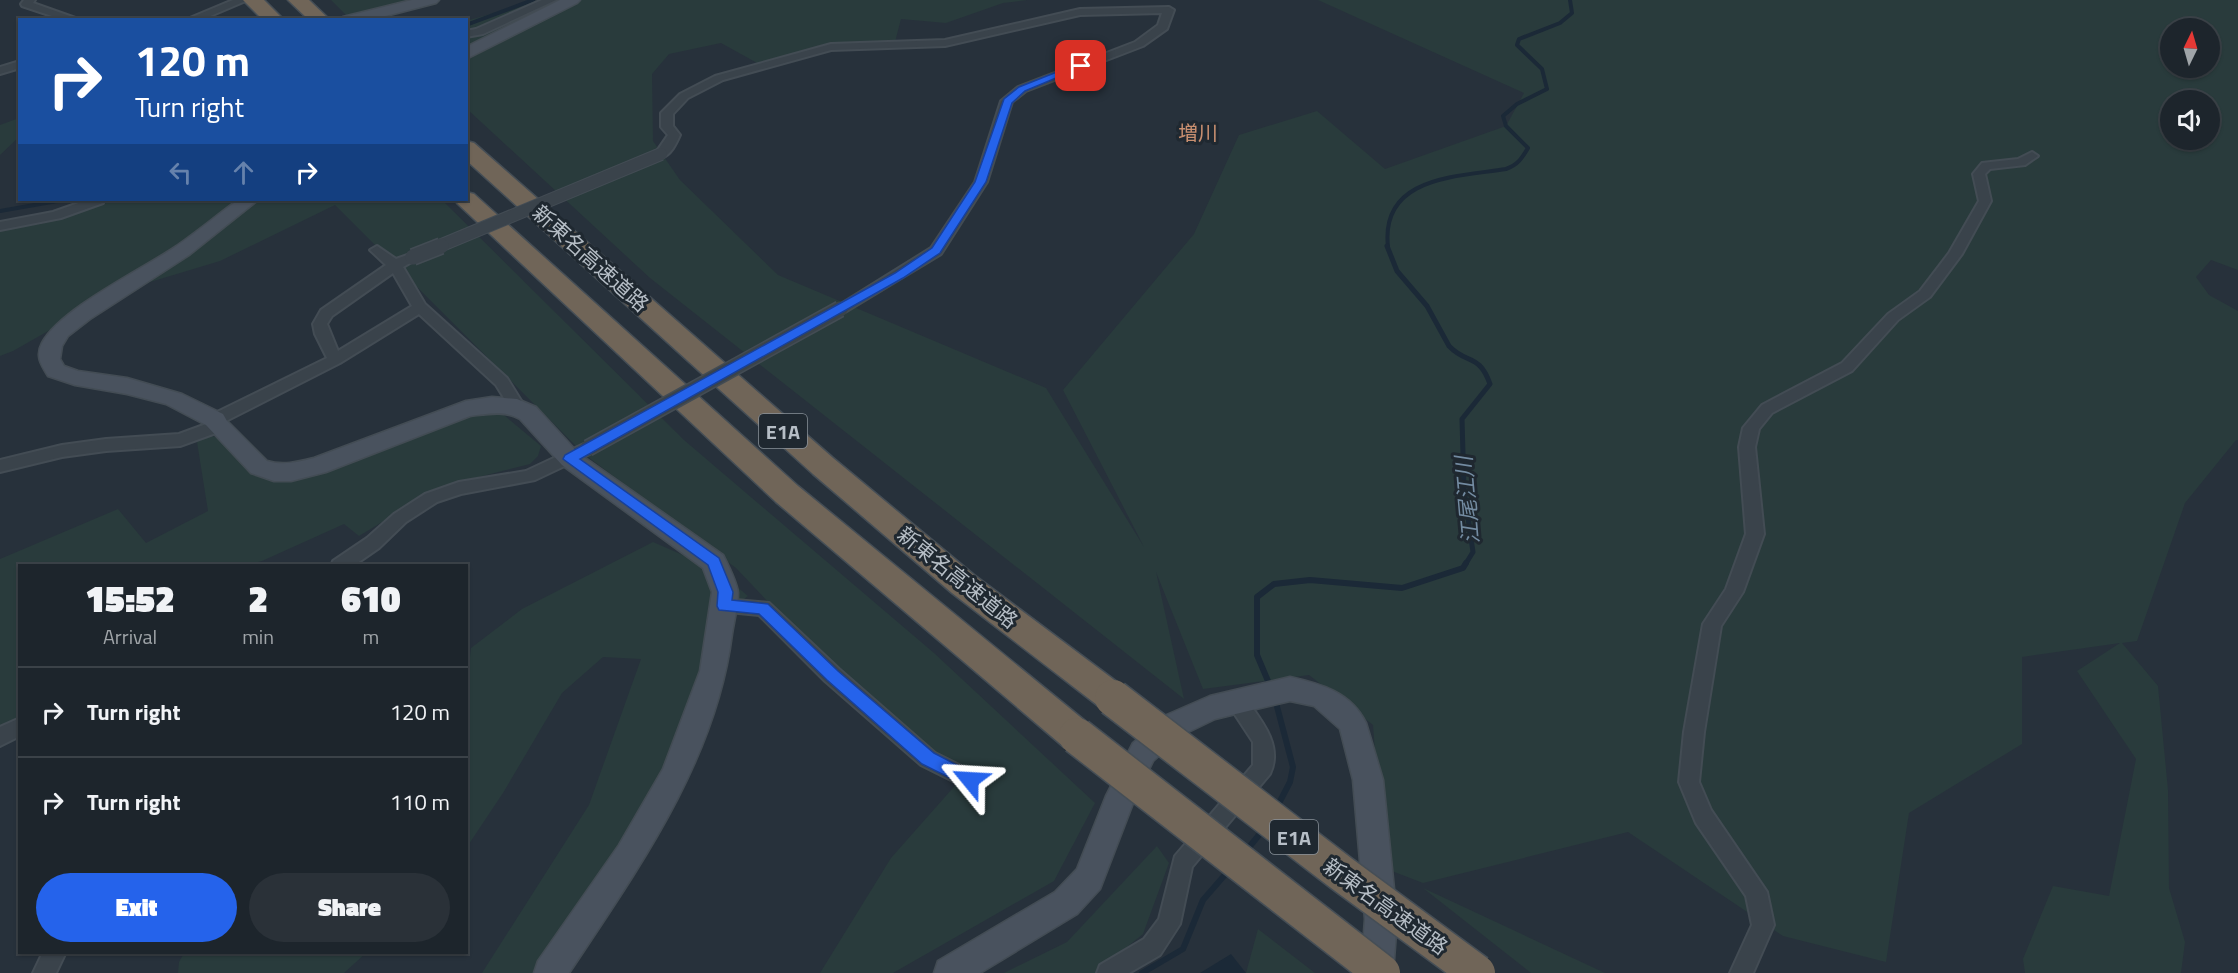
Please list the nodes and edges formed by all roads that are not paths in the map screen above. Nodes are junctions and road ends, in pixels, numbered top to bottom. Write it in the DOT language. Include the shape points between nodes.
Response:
graph roads {
  1 [pos="30,0"];
  2 [pos="243,0"];
  3 [pos="253,0"];
  4 [pos="298,0"];
  5 [pos="431,0"];
  6 [pos="551,0"];
  7 [pos="572,0"];
  8 [pos="319,17"];
  9 [pos="70,18"];
  10 [pos="194,18"];
  11 [pos="273,18"];
  12 [pos="357,18"];
  13 [pos="468,34"];
  14 [pos="468,53"];
  15 [pos="18,65"];
  16 [pos="0,71"];
  17 [pos="468,150"];
  18 [pos="2032,156"];
  19 [pos="95,201"];
  20 [pos="248,201"];
  21 [pos="468,201"];
  22 [pos="0,226"];
  23 [pos="377,250"];
  24 [pos="395,265"];
  25 [pos="420,308"];
  26 [pos="335,360"];
  27 [pos="517,407"];
  28 [pos="216,423"];
  29 [pos="579,453"];
  30 [pos="0,466"];
  31 [pos="342,564"];
  32 [pos="724,606"];
  33 [pos="1236,701"];
  34 [pos="18,727"];
  35 [pos="0,737"];
  36 [pos="970,780"];
  37 [pos="54,954"];
  38 [pos="44,973"];
  39 [pos="550,973"];
  40 [pos="950,973"];
  41 [pos="1108,973"];
  42 [pos="1377,973"];
  43 [pos="1382,973"];
  44 [pos="1477,973"];
  45 [pos="1741,973"];
  1 -- 9 [label="street" via="26,4"];
  2 -- 10 [label="street"];
  3 -- 11 [label="highway"];
  4 -- 8 [label="highway"];
  5 -- 12 [label="street"];
  6 -- 13 [label="street"];
  7 -- 14 [label="street"];
  15 -- 16 [label="street"];
  17 -- 44 [label="highway, 新東名高速道路 / E1A, bridge" via="823,466 963,584"];
  18 -- 45 [label="street" via="2021,162 1986,166 1979,174 1985,201 1955,254 1925,294 1893,317 1847,367 1767,409 1751,428 1747,447 1755,534 1734,592 1713,624 1689,782 1702,816 1756,892 1763,925"];
  19 -- 22 [label="street" via="56,215"];
  20 -- 28 [label="street" via="182,251 61,331 51,345 49,359 56,371 174,399"];
  21 -- 43 [label="highway, 新東名高速道路 / E1A, bridge" via="787,494 1077,736"];
  23 -- 24 [label="street"];
  24 -- 25 [label="street"];
  24 -- 26 [label="street" via="326,313 320,324"];
  24 -- 29 [label="street, bridge" via="661,154 674,135 667,127 667,113 684,96 719,78 831,47 945,44 1089,11 1169,10 1163,27 1139,44 1022,89 1007,101 981,182 936,251 899,276"];
  25 -- 26 [label="street"];
  25 -- 27 [label="street" via="502,382"];
  26 -- 28 [label="street"];
  27 -- 28 [label="street" via="466,409 318,466 291,472 274,472 259,466"];
  27 -- 29 [label="street"];
  28 -- 30 [label="street" via="180,440 106,445"];
  29 -- 31 [label="street" via="529,476 431,498"];
  29 -- 32 [label="street" via="714,562 725,592"];
  32 -- 36 [label="street" via="763,608 928,759"];
  32 -- 39 [label="street" via="714,671 676,774 630,855"];
  33 -- 40 [label="street" via="1172,726 1143,752 1121,796 1089,879 1066,903"];
  33 -- 41 [label="street" via="1263,740 1263,768 1182,863 1169,924 1152,947"];
  33 -- 42 [label="street" via="1290,689 1322,696 1352,723 1368,780 1381,919"];
  34 -- 35 [label="street"];
  37 -- 38 [label="street"];
}
